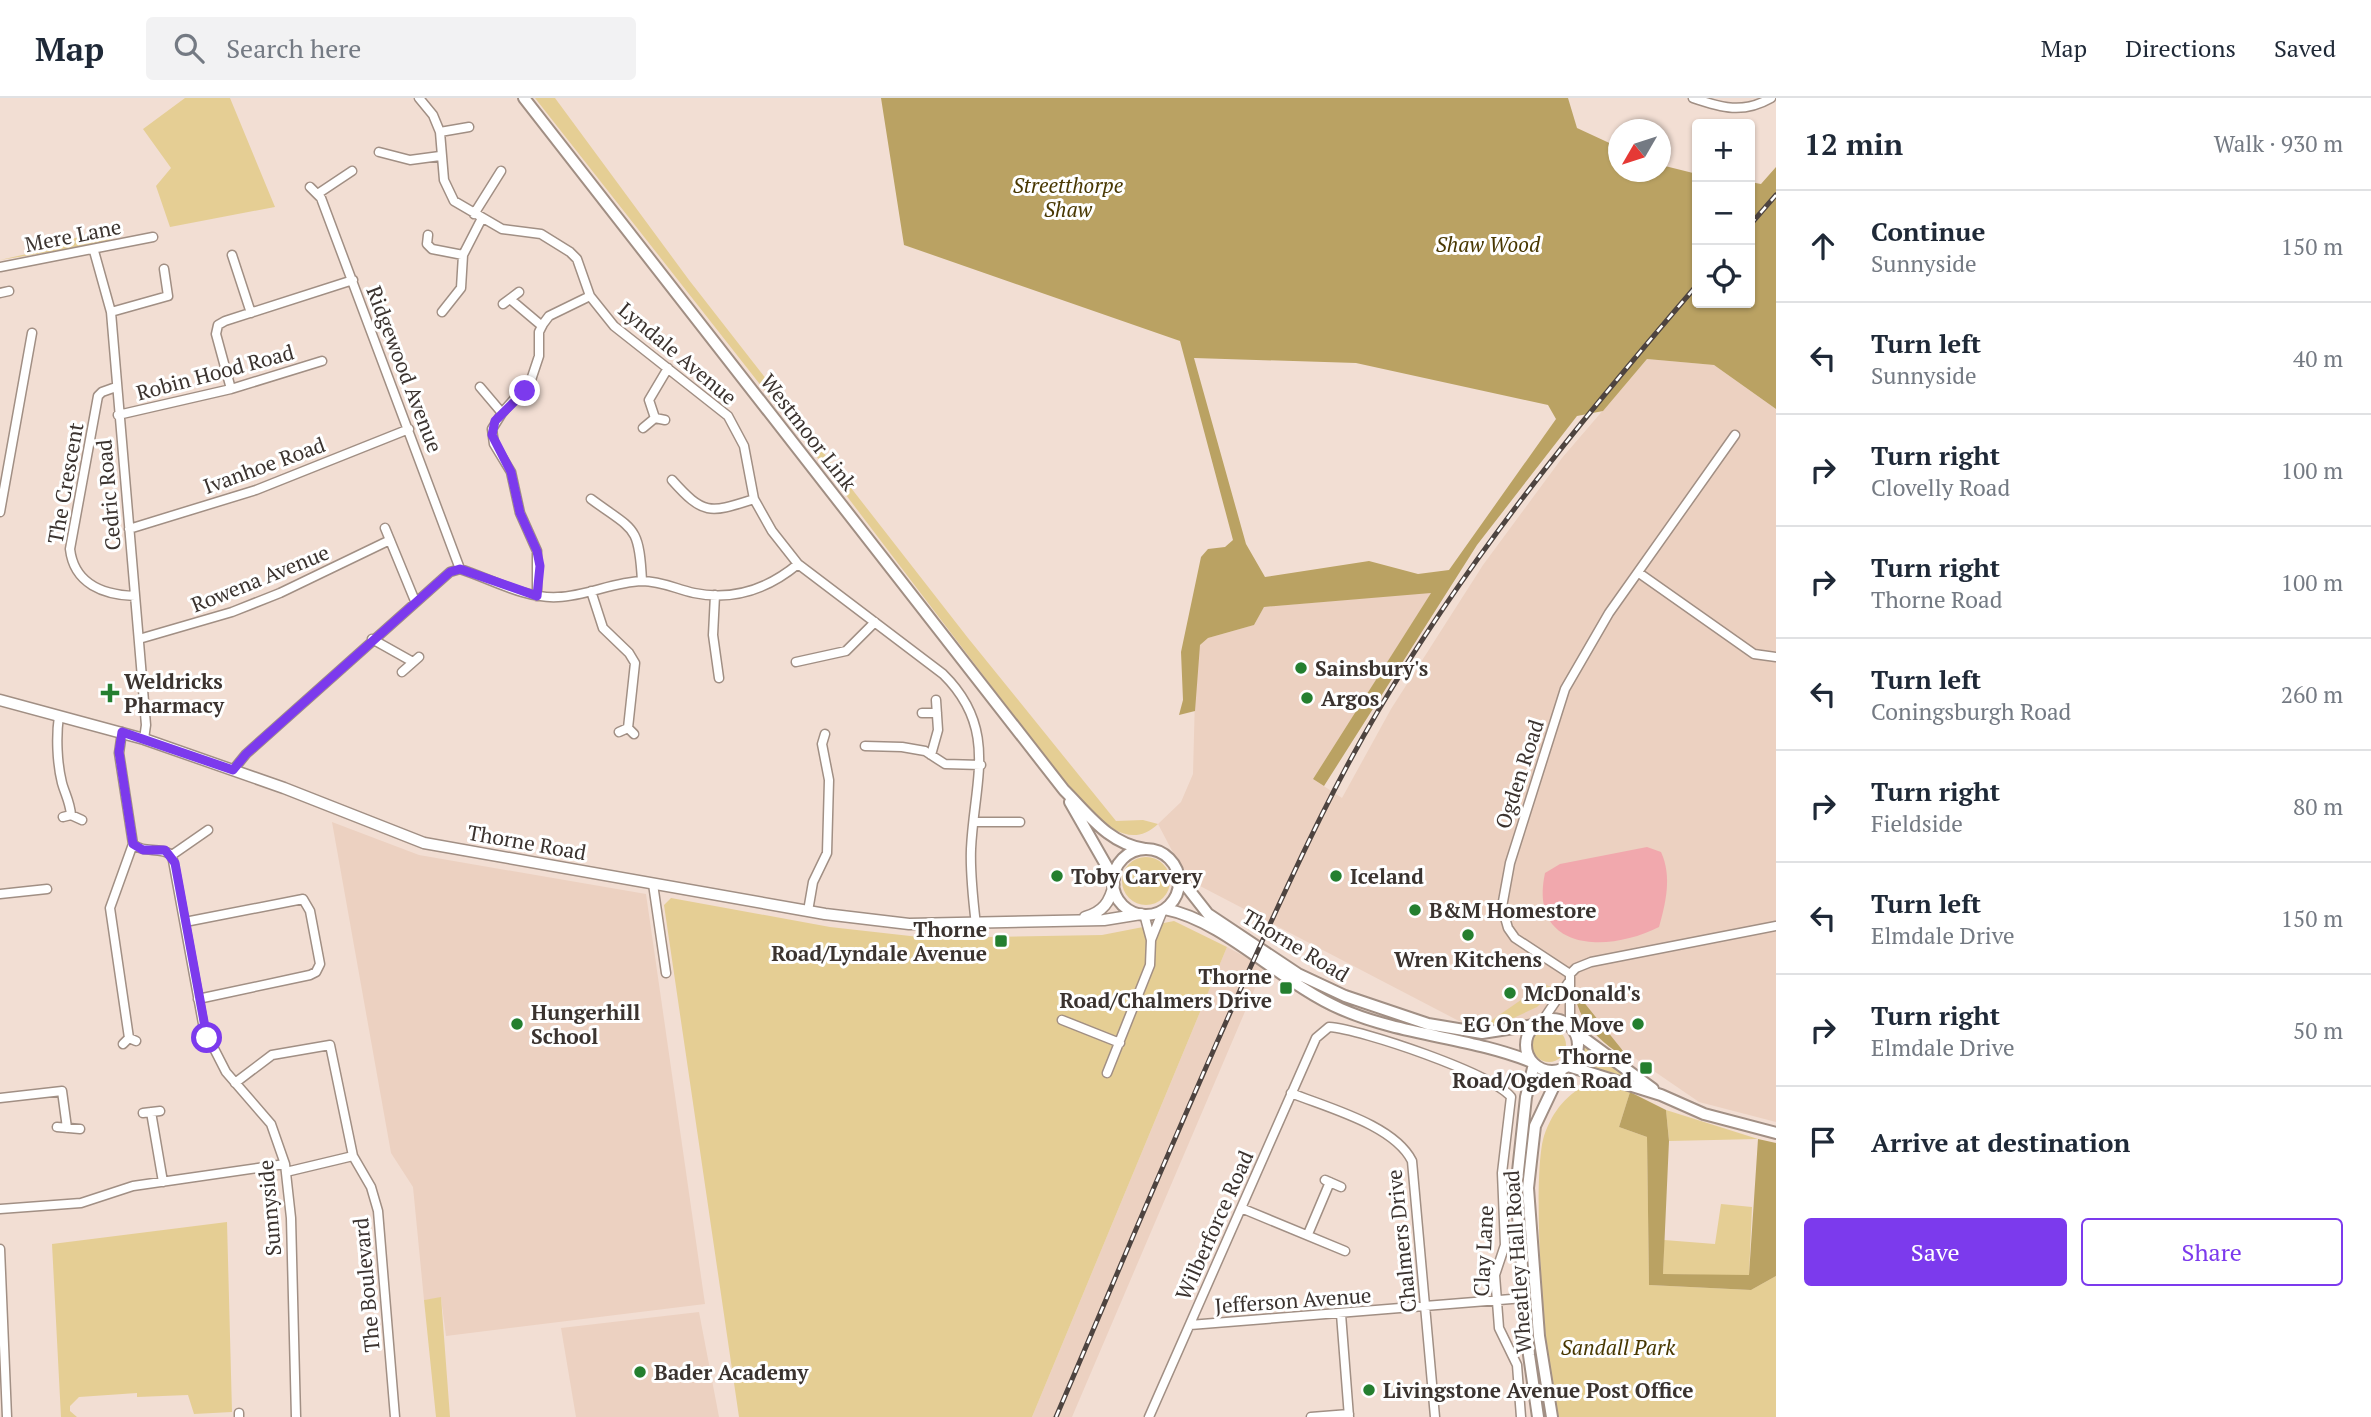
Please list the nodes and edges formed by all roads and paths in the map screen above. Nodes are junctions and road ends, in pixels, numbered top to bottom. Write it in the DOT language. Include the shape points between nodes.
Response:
graph roads {
  1 [pos="419,98"];
  2 [pos="524,98"];
  3 [pos="1693,98"];
  4 [pos="1771,98"];
  5 [pos="469,127"];
  6 [pos="440,132"];
  7 [pos="379,152"];
  8 [pos="440,156"];
  9 [pos="393,157"];
  10 [pos="392,169"];
  11 [pos="352,171"];
  12 [pos="501,171"];
  13 [pos="310,187"];
  14 [pos="319,193"];
  15 [pos="478,216"];
  16 [pos="428,235"];
  17 [pos="153,237"];
  18 [pos="94,251"];
  19 [pos="232,255"];
  20 [pos="463,255"];
  21 [pos="0,267"];
  22 [pos="164,268"];
  23 [pos="353,280"];
  24 [pos="519,292"];
  25 [pos="590,296"];
  26 [pos="111,312"];
  27 [pos="442,312"];
  28 [pos="251,313"];
  29 [pos="542,326"];
  30 [pos="32,333"];
  31 [pos="321,361"];
  32 [pos="668,368"];
  33 [pos="116,387"];
  34 [pos="480,387"];
  35 [pos="232,389"];
  36 [pos="502,413"];
  37 [pos="118,415"];
  38 [pos="655,418"];
  39 [pos="665,420"];
  40 [pos="643,428"];
  41 [pos="409,429"];
  42 [pos="1735,435"];
  43 [pos="672,481"];
  44 [pos="591,499"];
  45 [pos="754,499"];
  46 [pos="0,512"];
  47 [pos="385,528"];
  48 [pos="128,529"];
  49 [pos="390,540"];
  50 [pos="798,564"];
  51 [pos="460,569"];
  52 [pos="1639,573"];
  53 [pos="642,582"];
  54 [pos="592,591"];
  55 [pos="715,595"];
  56 [pos="135,596"];
  57 [pos="537,596"];
  58 [pos="415,601"];
  59 [pos="875,622"];
  60 [pos="139,639"];
  61 [pos="372,639"];
  62 [pos="1776,657"];
  63 [pos="796,662"];
  64 [pos="402,672"];
  65 [pos="719,678"];
  66 [pos="0,700"];
  67 [pos="936,700"];
  68 [pos="922,713"];
  69 [pos="937,713"];
  70 [pos="59,716"];
  71 [pos="627,731"];
  72 [pos="122,732"];
  73 [pos="825,734"];
  74 [pos="144,739"];
  75 [pos="864,746"];
  76 [pos="931,755"];
  77 [pos="981,765"];
  78 [pos="233,770"];
  79 [pos="1064,790"];
  80 [pos="82,820"];
  81 [pos="974,822"];
  82 [pos="1020,822"];
  83 [pos="208,830"];
  84 [pos="133,844"];
  85 [pos="1145,849"];
  86 [pos="172,855"];
  87 [pos="1179,877"];
  88 [pos="1114,882"];
  89 [pos="653,884"];
  90 [pos="47,889"];
  91 [pos="0,894"];
  92 [pos="1164,909"];
  93 [pos="808,911"];
  94 [pos="1143,914"];
  95 [pos="1068,921"];
  96 [pos="185,922"];
  97 [pos="976,925"];
  98 [pos="1776,926"];
  99 [pos="1151,940"];
  100 [pos="666,973"];
  101 [pos="1569,979"];
  102 [pos="198,999"];
  103 [pos="1062,1020"];
  104 [pos="1538,1022"];
  105 [pos="1572,1028"];
  106 [pos="129,1041"];
  107 [pos="1120,1043"];
  108 [pos="1312,1046"];
  109 [pos="1533,1063"];
  110 [pos="1565,1067"];
  111 [pos="1107,1073"];
  112 [pos="235,1083"];
  113 [pos="1291,1093"];
  114 [pos="1661,1095"];
  115 [pos="0,1098"];
  116 [pos="152,1112"];
  117 [pos="57,1127"];
  118 [pos="67,1128"];
  119 [pos="80,1129"];
  120 [pos="1776,1133"];
  121 [pos="353,1156"];
  122 [pos="286,1168"];
  123 [pos="163,1182"];
  124 [pos="1341,1187"];
  125 [pos="1241,1208"];
  126 [pos="0,1209"];
  127 [pos="1308,1234"];
  128 [pos="0,1249"];
  129 [pos="1345,1251"];
  130 [pos="1524,1298"];
  131 [pos="1497,1301"];
  132 [pos="1425,1306"];
  133 [pos="1341,1314"];
  134 [pos="1190,1325"];
  135 [pos="3,1382"];
  136 [pos="1349,1416"];
  137 [pos="7,1417"];
  138 [pos="296,1417"];
  139 [pos="395,1417"];
  140 [pos="1149,1417"];
  141 [pos="1311,1417"];
  142 [pos="1435,1417"];
  143 [pos="1521,1417"];
  144 [pos="1538,1417"];
  145 [pos="1552,1417"];
  1 -- 6 [label="street"];
  2 -- 79 [label="highway, Westmoor Link"];
  3 -- 4 [label="street" via="1734,109"];
  5 -- 6 [label="street"];
  6 -- 8 [label="street, Lyndale Avenue"];
  7 -- 9 [label="street"];
  8 -- 9 [label="street"];
  8 -- 15 [label="street, Lyndale Avenue" via="449,195"];
  9 -- 10 [label="street"];
  11 -- 14 [label="street"];
  12 -- 15 [label="street" via="482,197"];
  13 -- 14 [label="street"];
  14 -- 23 [label="street, Ridgewood Avenue"];
  15 -- 20 [label="street"];
  15 -- 25 [label="street, Lyndale Avenue" via="502,229 541,234 570,252"];
  16 -- 20 [label="street" via="432,249"];
  17 -- 18 [label="street, Mere Lane"];
  18 -- 21 [label="street, Mere Lane"];
  18 -- 26 [label="street, Cedric Road"];
  19 -- 28 [label="street"];
  20 -- 27 [label="street" via="461,288"];
  22 -- 26 [label="street" via="168,296"];
  23 -- 28 [label="street"];
  23 -- 41 [label="street, Ridgewood Avenue"];
  24 -- 29 [label="street" via="506,302"];
  25 -- 29 [label="street" via="549,316"];
  25 -- 32 [label="street, Lyndale Avenue" via="614,326"];
  26 -- 33 [label="street, Cedric Road"];
  28 -- 35 [label="street" via="225,320 216,334"];
  29 -- 36 [label="street" via="531,380"];
  30 -- 46 [label="street"];
  31 -- 35 [label="street, Robin Hood Road"];
  32 -- 38 [label="street" via="649,400"];
  32 -- 45 [label="street, Lyndale Avenue" via="719,406 736,428"];
  33 -- 37 [label="street, Cedric Road"];
  33 -- 56 [label="street, The Crescent" via="98,397 70,549 76,569 87,582 106,593"];
  34 -- 36 [label="street"];
  35 -- 37 [label="street, Robin Hood Road"];
  36 -- 57 [label="street" via="492,435 511,472 520,513 537,551"];
  37 -- 48 [label="street, Cedric Road"];
  38 -- 39 [label="street"];
  38 -- 40 [label="street"];
  41 -- 48 [label="street, Ivanhoe Road" via="256,490"];
  41 -- 51 [label="street, Ridgewood Avenue"];
  42 -- 52 [label="street, Ogden Road"];
  43 -- 45 [label="street" via="692,503 706,510"];
  44 -- 53 [label="street" via="624,520 635,533"];
  45 -- 50 [label="street, Lyndale Avenue"];
  47 -- 49 [label="street"];
  48 -- 56 [label="street, Cedric Road"];
  49 -- 58 [label="street"];
  49 -- 60 [label="street, Rowena Avenue" via="232,612"];
  50 -- 55 [label="street" via="765,587"];
  50 -- 59 [label="street, Lyndale Avenue"];
  51 -- 57 [label="street"];
  51 -- 58 [label="street"];
  52 -- 62 [label="street" via="1754,654"];
  52 -- 101 [label="street, Ogden Road" via="1590,643 1565,689 1510,863 1502,907 1516,938"];
  53 -- 54 [label="street"];
  53 -- 55 [label="street"];
  54 -- 57 [label="street" via="556,598"];
  54 -- 71 [label="street" via="603,628 635,663"];
  55 -- 65 [label="street" via="713,635"];
  56 -- 60 [label="street, Cedric Road"];
  58 -- 61 [label="street"];
  59 -- 63 [label="street" via="846,651"];
  59 -- 77 [label="street, Lyndale Avenue" via="943,674 960,695 976,729"];
  60 -- 74 [label="street, Cedric Road"];
  61 -- 64 [label="street" via="416,659"];
  61 -- 78 [label="street"];
  66 -- 70 [label="main road, Thorne Road"];
  67 -- 69 [label="street"];
  68 -- 69 [label="street"];
  69 -- 76 [label="street" via="937,740"];
  70 -- 72 [label="main road, Thorne Road"];
  70 -- 80 [label="street" via="67,816"];
  72 -- 74 [label="main road, Thorne Road"];
  72 -- 84 [label="street" via="119,752"];
  73 -- 93 [label="street" via="821,744 829,780 827,853 813,883"];
  74 -- 78 [label="main road, Thorne Road"];
  75 -- 76 [label="street" via="902,747"];
  76 -- 77 [label="street" via="951,766"];
  77 -- 81 [label="street, Lyndale Avenue"];
  78 -- 89 [label="main road, Thorne Road" via="424,844"];
  79 -- 85 [label="highway, Westmoor Link" via="1119,843"];
  79 -- 88 [label="highway, Westmoor Link"];
  81 -- 82 [label="street"];
  81 -- 97 [label="street, Lyndale Avenue" via="971,863"];
  83 -- 86 [label="street"];
  84 -- 86 [label="street"];
  84 -- 106 [label="street" via="110,908"];
  85 -- 87 [label="highway" via="1165,855"];
  85 -- 88 [label="highway" via="1123,858"];
  86 -- 96 [label="street, Sunnyside"];
  87 -- 92 [label="highway" via="1177,895"];
  87 -- 104 [label="highway, Thorne Road" via="1208,914 1298,974 1345,996 1428,1024 1482,1033"];
  88 -- 94 [label="highway" via="1126,908"];
  88 -- 95 [label="main road" via="1102,909"];
  89 -- 93 [label="main road, Thorne Road"];
  89 -- 100 [label="street"];
  90 -- 91 [label="street"];
  92 -- 94 [label="highway"];
  92 -- 99 [label="street"];
  92 -- 109 [label="highway, Thorne Road" via="1202,921 1340,1009"];
  93 -- 97 [label="main road, Thorne Road" via="909,924"];
  94 -- 95 [label="main road, Thorne Road"];
  94 -- 99 [label="street"];
  95 -- 97 [label="main road, Thorne Road"];
  96 -- 102 [label="street, Sunnyside"];
  96 -- 102 [label="street" via="303,899 309,906 320,967 313,973"];
  98 -- 101 [label="street" via="1591,962 1576,968"];
  99 -- 107 [label="street" via="1150,965"];
  101 -- 104 [label="street"];
  101 -- 105 [label="street"];
  102 -- 112 [label="street, Sunnyside" via="211,1047"];
  103 -- 107 [label="street"];
  104 -- 105 [label="highway" via="1558,1019"];
  104 -- 109 [label="highway" via="1525,1043"];
  105 -- 110 [label="highway" via="1578,1049"];
  105 -- 114 [label="highway"];
  107 -- 111 [label="street"];
  108 -- 113 [label="street, Wilberforce Road"];
  108 -- 131 [label="street, Clay Lane" via="1320,1032 1338,1028 1422,1054 1500,1086 1511,1097 1502,1173 1504,1245 1494,1275"];
  109 -- 110 [label="highway" via="1547,1071"];
  109 -- 130 [label="highway, Wheatley Hall Road" via="1516,1190"];
  110 -- 114 [label="highway" via="1602,1074"];
  110 -- 145 [label="highway, Wheatley Hall Road" via="1535,1126 1528,1188 1539,1336"];
  112 -- 121 [label="street, The Boulevard" via="272,1055 330,1045"];
  112 -- 122 [label="street, Sunnyside" via="271,1124"];
  113 -- 125 [label="street, Wilberforce Road"];
  113 -- 132 [label="street, Chalmers Drive" via="1386,1133 1406,1148 1414,1169"];
  114 -- 120 [label="highway" via="1704,1114"];
  115 -- 118 [label="street" via="62,1091"];
  116 -- 123 [label="street"];
  117 -- 118 [label="street"];
  118 -- 119 [label="street"];
  121 -- 122 [label="street"];
  121 -- 139 [label="street, The Boulevard" via="371,1187 378,1211"];
  122 -- 123 [label="street"];
  122 -- 138 [label="street, Sunnyside"];
  123 -- 126 [label="street" via="133,1185 81,1203"];
  124 -- 127 [label="street" via="1328,1181"];
  125 -- 127 [label="street"];
  125 -- 134 [label="street, Wilberforce Road"];
  127 -- 129 [label="street"];
  128 -- 135 [label="street"];
  130 -- 131 [label="street, Jefferson Avenue"];
  130 -- 144 [label="highway, Wheatley Hall Road"];
  131 -- 132 [label="street, Jefferson Avenue"];
  131 -- 143 [label="street, Clay Lane" via="1500,1328 1517,1365"];
  132 -- 133 [label="street, Jefferson Avenue"];
  132 -- 142 [label="street, Chalmers Drive"];
  133 -- 134 [label="street, Jefferson Avenue"];
  133 -- 136 [label="street"];
  134 -- 140 [label="street, Wilberforce Road"];
  135 -- 137 [label="street"];
  136 -- 141 [label="street"];
}
